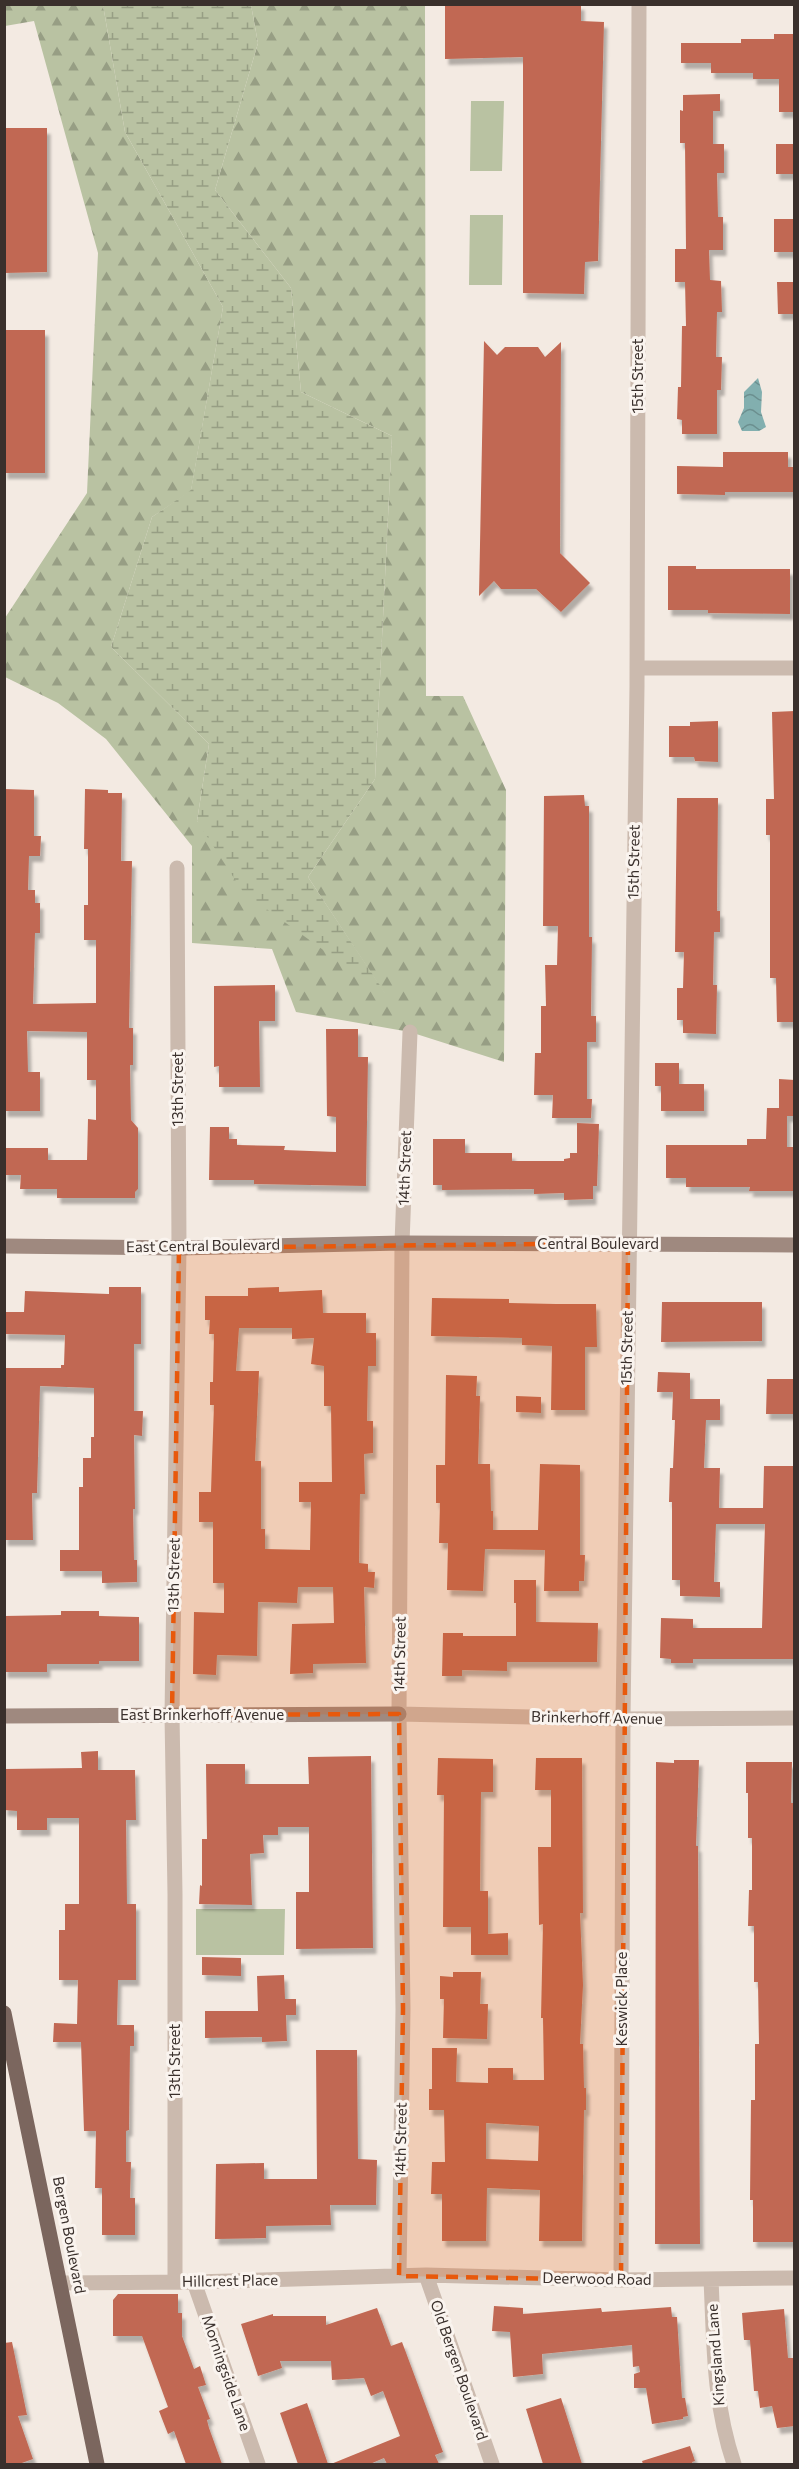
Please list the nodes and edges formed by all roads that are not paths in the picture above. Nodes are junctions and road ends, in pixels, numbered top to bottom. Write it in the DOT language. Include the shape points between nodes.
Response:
graph roads {
  1 [pos="639,4"];
  2 [pos="637,668"];
  3 [pos="795,668"];
  4 [pos="177,868"];
  5 [pos="410,1032"];
  6 [pos="402,1243"];
  7 [pos="628,1244"];
  8 [pos="795,1245"];
  9 [pos="4,1246"];
  10 [pos="179,1248"];
  11 [pos="399,1714"];
  12 [pos="172,1715"];
  13 [pos="4,1716"];
  14 [pos="795,1718"];
  15 [pos="624,1719"];
  16 [pos="4,2013"];
  17 [pos="426,2275"];
  18 [pos="399,2276"];
  19 [pos="795,2278"];
  20 [pos="711,2279"];
  21 [pos="621,2280"];
  22 [pos="175,2282"];
  23 [pos="194,2282"];
  24 [pos="60,2283"];
  25 [pos="97,2464"];
  26 [pos="258,2464"];
  27 [pos="492,2464"];
  28 [pos="734,2464"];
  1 -- 2 [label="street, 15th Street"];
  2 -- 3 [label="street"];
  2 -- 7 [label="street, 15th Street"];
  4 -- 10 [label="street, 13th Street"];
  5 -- 6 [label="street, 14th Street"];
  6 -- 7 [label="main road, Central Boulevard"];
  6 -- 10 [label="main road, East Central Boulevard"];
  6 -- 11 [label="street, 14th Street"];
  7 -- 8 [label="main road, Central Boulevard"];
  7 -- 15 [label="street, 15th Street"];
  9 -- 10 [label="main road, East Central Boulevard"];
  10 -- 12 [label="street, 13th Street"];
  11 -- 12 [label="main road, East Brinkerhoff Avenue"];
  11 -- 15 [label="street, Brinkerhoff Avenue"];
  11 -- 18 [label="street, 14th Street" via="403,2009"];
  12 -- 13 [label="main road, East Brinkerhoff Avenue"];
  12 -- 22 [label="street, 13th Street"];
  14 -- 15 [label="street, Brinkerhoff Avenue"];
  15 -- 21 [label="street, Keswick Place"];
  16 -- 24 [label="main road, Bergen Boulevard"];
  17 -- 18 [label="street, Deerwood Road"];
  17 -- 21 [label="street, Deerwood Road"];
  17 -- 27 [label="street, Old Bergen Boulevard"];
  18 -- 23 [label="street, Hillcrest Place"];
  19 -- 20 [label="street, Deerwood Road"];
  20 -- 21 [label="street, Deerwood Road"];
  20 -- 28 [label="street, Kingsland Lane" via="716,2386"];
  22 -- 23 [label="street, Hillcrest Place"];
  22 -- 24 [label="street, Hillcrest Place"];
  23 -- 26 [label="street, Morningside Lane"];
  24 -- 25 [label="main road, Bergen Boulevard"];
}
